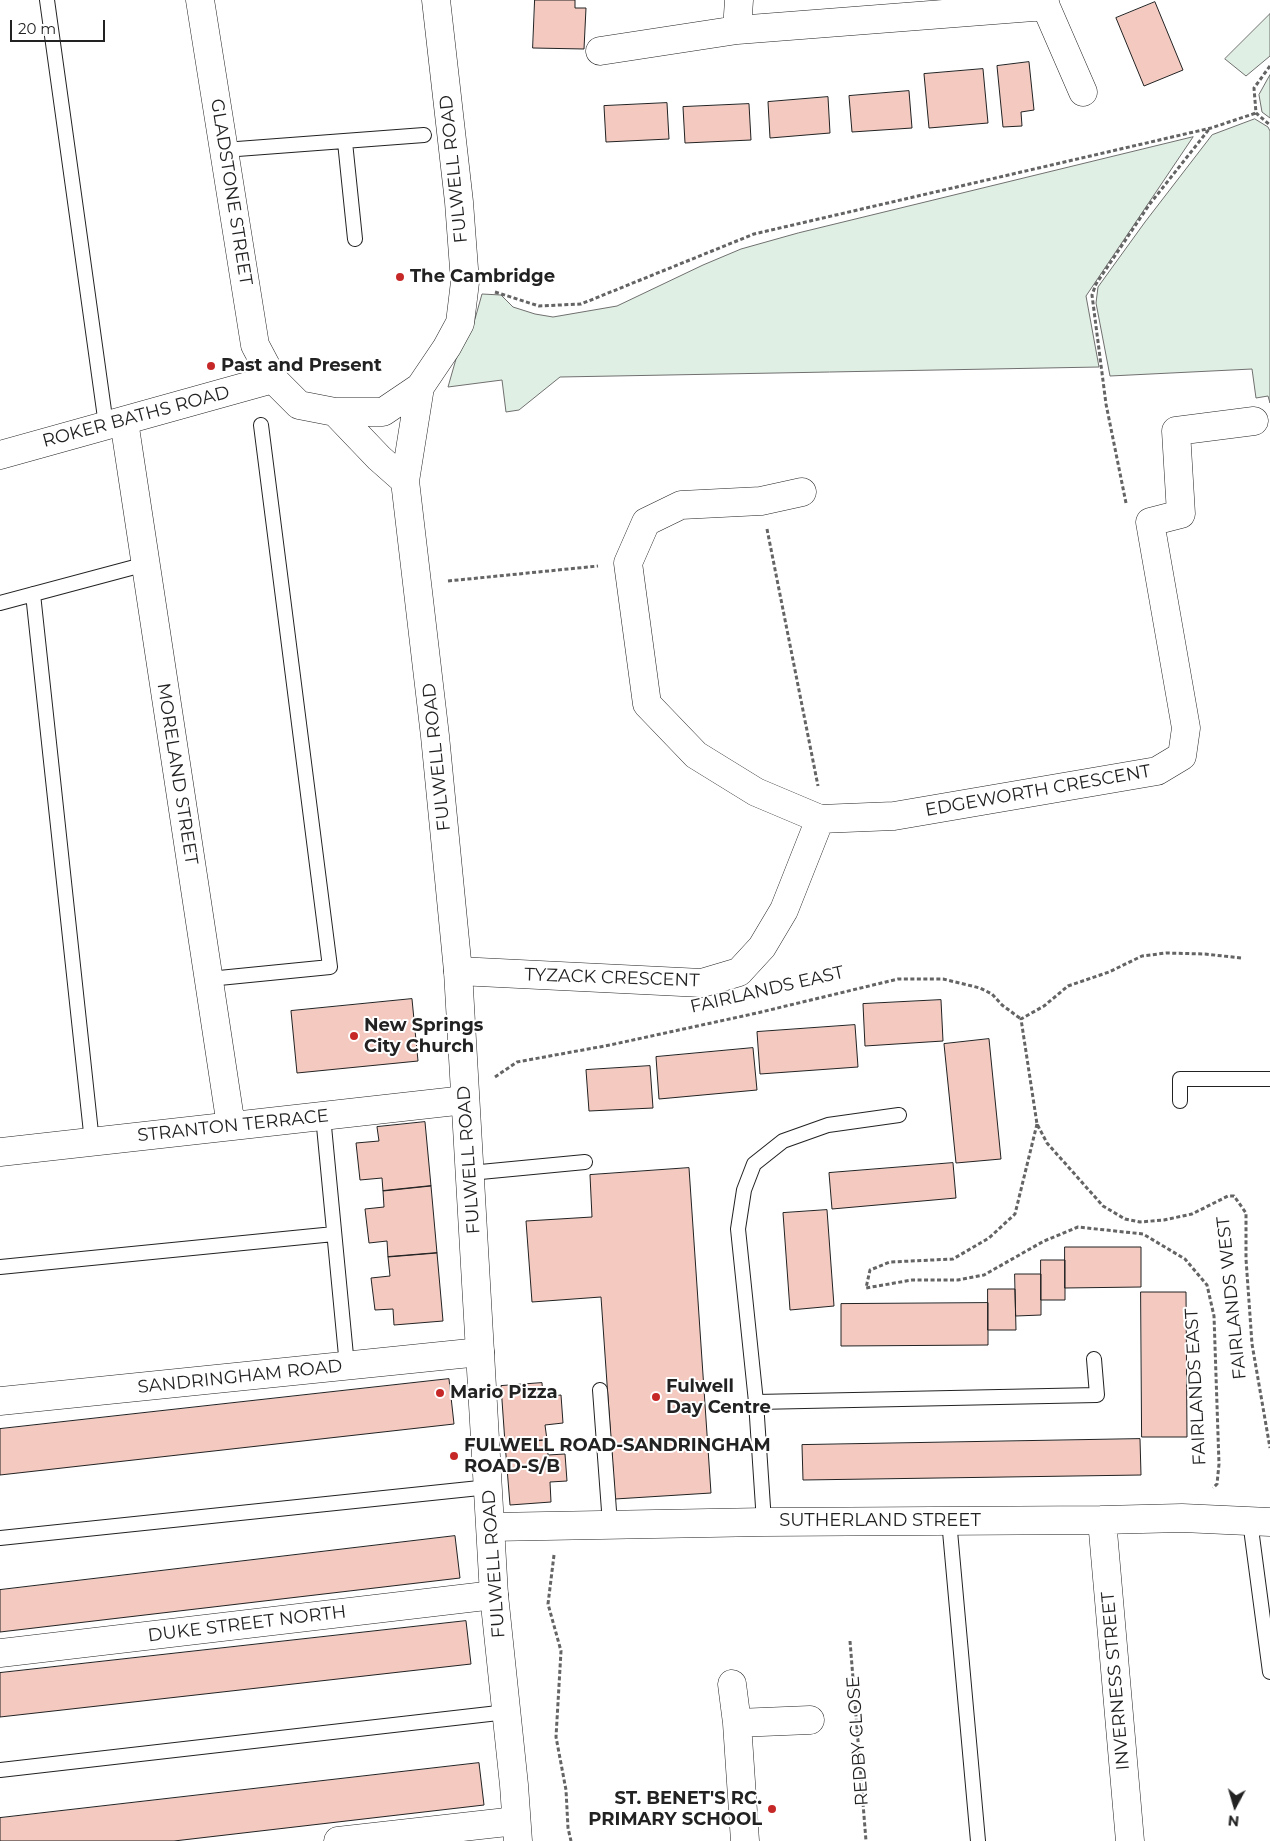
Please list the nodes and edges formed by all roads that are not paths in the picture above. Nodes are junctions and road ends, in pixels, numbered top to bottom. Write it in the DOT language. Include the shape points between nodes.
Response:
graph roads {
  1 [pos="47,0"];
  2 [pos="200,0"];
  3 [pos="436,0"];
  4 [pos="739,0"];
  5 [pos="1044,3"];
  6 [pos="737,30"];
  7 [pos="600,51"];
  8 [pos="1083,92"];
  9 [pos="424,135"];
  10 [pos="345,142"];
  11 [pos="224,150"];
  12 [pos="355,239"];
  13 [pos="272,380"];
  14 [pos="420,387"];
  15 [pos="335,412"];
  16 [pos="1254,421"];
  17 [pos="115,423"];
  18 [pos="261,425"];
  19 [pos="0,455"];
  20 [pos="404,481"];
  21 [pos="802,492"];
  22 [pos="146,564"];
  23 [pos="33,594"];
  24 [pos="0,603"];
  25 [pos="820,819"];
  26 [pos="458,971"];
  27 [pos="208,979"];
  28 [pos="1270,1079"];
  29 [pos="465,1100"];
  30 [pos="1180,1101"];
  31 [pos="899,1115"];
  32 [pos="323,1116"];
  33 [pos="231,1126"];
  34 [pos="92,1142"];
  35 [pos="0,1152"];
  36 [pos="585,1162"];
  37 [pos="470,1173"];
  38 [pos="334,1234"];
  39 [pos="0,1267"];
  40 [pos="480,1352"];
  41 [pos="1094,1359"];
  42 [pos="347,1366"];
  43 [pos="600,1390"];
  44 [pos="0,1401"];
  45 [pos="756,1402"];
  46 [pos="489,1487"];
  47 [pos="949,1520"];
  48 [pos="1102,1520"];
  49 [pos="764,1522"];
  50 [pos="1260,1522"];
  51 [pos="610,1524"];
  52 [pos="491,1527"];
  53 [pos="0,1538"];
  54 [pos="494,1595"];
  55 [pos="0,1653"];
  56 [pos="1270,1672"];
  57 [pos="732,1684"];
  58 [pos="507,1712"];
  59 [pos="810,1720"];
  60 [pos="737,1723"];
  61 [pos="0,1770"];
  62 [pos="517,1831"];
  63 [pos="338,1841"];
  64 [pos="746,1841"];
  65 [pos="978,1841"];
  66 [pos="1130,1841"];
  1 -- 17 [label="lane"];
  2 -- 11 [label="street, GLADSTONE STREET"];
  3 -- 14 [label="street, FULWELL ROAD" via="465,282 460,323"];
  4 -- 6 [label="street"];
  5 -- 6 [label="street"];
  5 -- 8 [label="street"];
  6 -- 7 [label="street"];
  9 -- 10 [label="lane"];
  10 -- 11 [label="lane"];
  10 -- 12 [label="lane"];
  11 -- 13 [label="street, GLADSTONE STREET" via="255,344"];
  13 -- 15 [label="street, FULWELL ROAD" via="299,405"];
  13 -- 17 [label="street, ROKER BATHS ROAD"];
  14 -- 15 [label="street, FULWELL ROAD" via="383,412"];
  14 -- 20 [label="street, FULWELL ROAD"];
  15 -- 20 [label="street"];
  16 -- 25 [label="street, EDGEWORTH CRESCENT" via="1176,431 1181,514 1150,522 1186,728 1182,756 1157,771 894,816"];
  17 -- 19 [label="street, ROKER BATHS ROAD"];
  17 -- 22 [label="street, MORELAND STREET"];
  18 -- 27 [label="lane" via="330,967"];
  20 -- 26 [label="street, FULWELL ROAD" via="436,736"];
  21 -- 25 [label="street" via="761,501 681,504 646,522 628,562 647,704 696,755 756,792"];
  22 -- 23 [label="lane"];
  22 -- 27 [label="street, MORELAND STREET"];
  23 -- 24 [label="lane"];
  23 -- 34 [label="lane"];
  25 -- 26 [label="street, TYZACK CRESCENT" via="784,910 762,946 739,972 702,984"];
  26 -- 29 [label="street, FULWELL ROAD"];
  27 -- 33 [label="street, MORELAND STREET"];
  28 -- 30 [label="lane" via="1180,1079"];
  29 -- 32 [label="street, STRANTON TERRACE"];
  29 -- 37 [label="street, FULWELL ROAD"];
  31 -- 45 [label="lane" via="828,1125 783,1141 754,1164 744,1190 738,1228"];
  32 -- 33 [label="street, STRANTON TERRACE"];
  32 -- 38 [label="lane"];
  33 -- 34 [label="street, STRANTON TERRACE"];
  34 -- 35 [label="street, STRANTON TERRACE"];
  36 -- 37 [label="lane"];
  37 -- 40 [label="street, FULWELL ROAD"];
  38 -- 39 [label="lane"];
  38 -- 42 [label="lane"];
  40 -- 42 [label="street, SANDRINGHAM ROAD"];
  40 -- 46 [label="street, FULWELL ROAD"];
  41 -- 45 [label="lane" via="1097,1395"];
  42 -- 44 [label="street, SANDRINGHAM ROAD"];
  43 -- 51 [label="lane"];
  45 -- 49 [label="lane"];
  46 -- 52 [label="street, FULWELL ROAD"];
  46 -- 53 [label="lane"];
  47 -- 48 [label="street, SUTHERLAND STREET"];
  47 -- 49 [label="street, SUTHERLAND STREET"];
  47 -- 65 [label="lane"];
  48 -- 50 [label="street, SUTHERLAND STREET" via="1182,1518"];
  48 -- 66 [label="street, INVERNESS STREET"];
  49 -- 51 [label="street, SUTHERLAND STREET"];
  50 -- 56 [label="lane"];
  51 -- 52 [label="street, SUTHERLAND STREET"];
  52 -- 54 [label="street, FULWELL ROAD"];
  54 -- 55 [label="street, DUKE STREET NORTH"];
  54 -- 58 [label="street, FULWELL ROAD"];
  57 -- 60 [label="street"];
  58 -- 61 [label="lane"];
  58 -- 62 [label="street, FULWELL ROAD"];
  59 -- 60 [label="street"];
  60 -- 64 [label="street"];
  62 -- 63 [label="street"];
}
